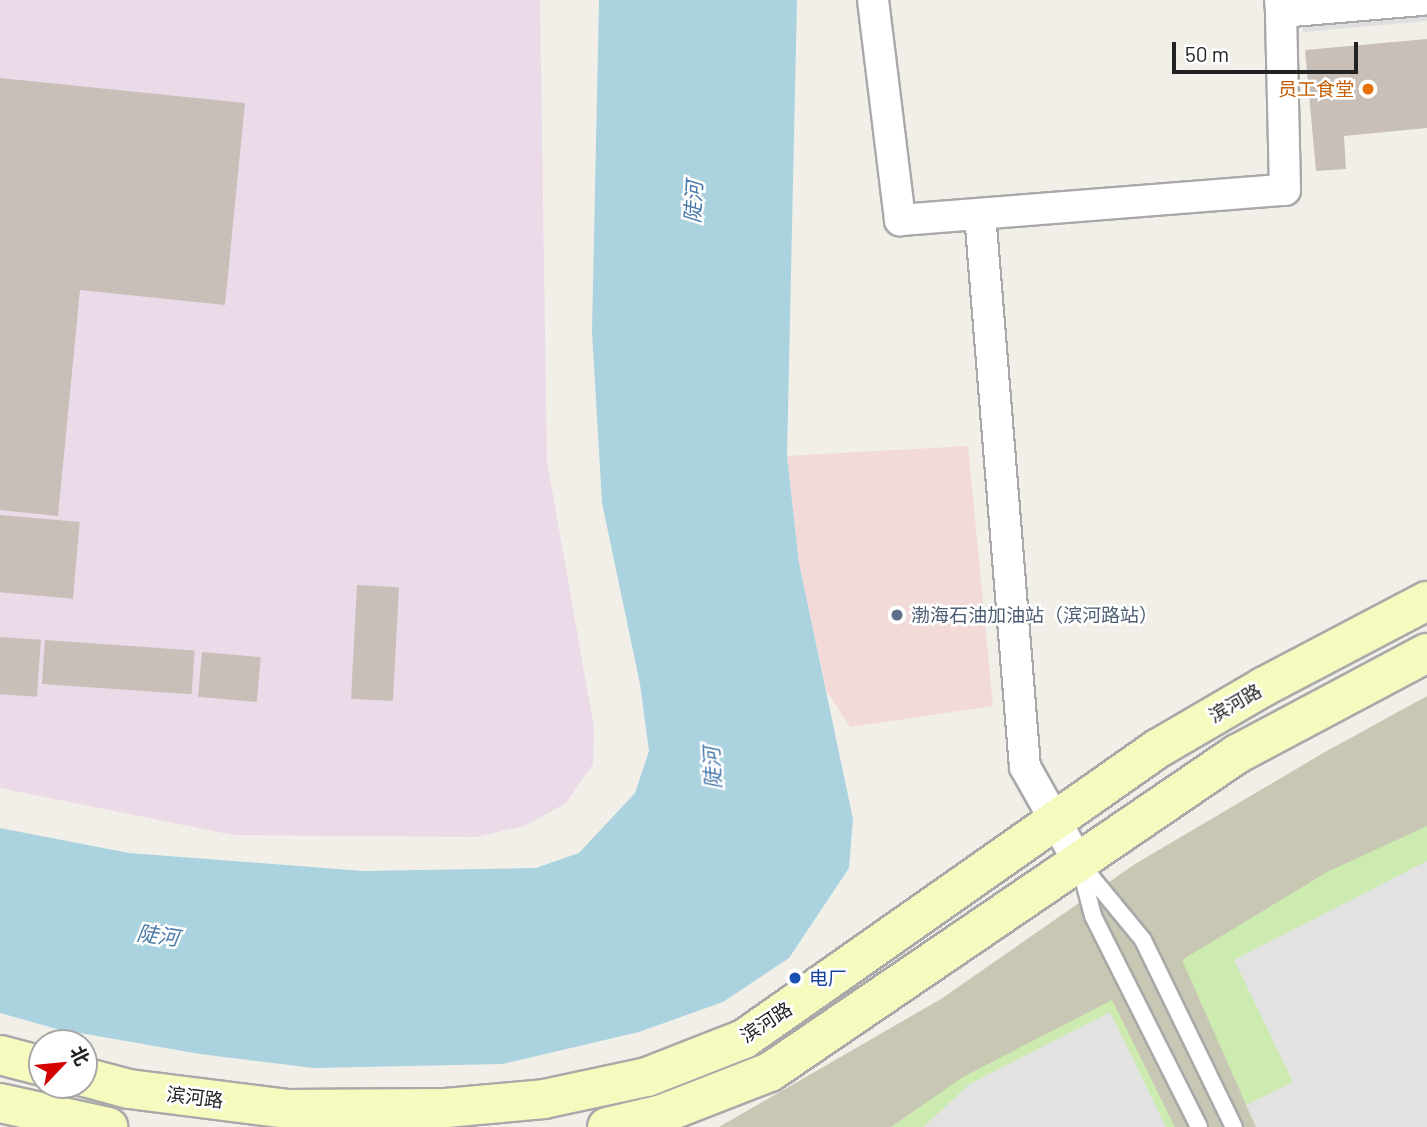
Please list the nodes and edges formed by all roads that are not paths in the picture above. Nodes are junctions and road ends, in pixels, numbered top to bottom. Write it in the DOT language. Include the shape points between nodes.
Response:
graph roads {
  1 [pos="873,0"];
  2 [pos="1421,0"];
  3 [pos="1281,6"];
  4 [pos="979,214"];
  5 [pos="1427,601"];
  6 [pos="1427,653"];
  7 [pos="1057,822"];
  8 [pos="1078,861"];
  9 [pos="0,1055"];
  10 [pos="28,1062"];
  11 [pos="98,1081"];
  12 [pos="0,1103"];
  13 [pos="108,1127"];
  14 [pos="607,1127"];
  15 [pos="1199,1127"];
  16 [pos="1234,1127"];
  1 -- 4 [label="street" via="900,220"];
  2 -- 3 [label="street"];
  3 -- 4 [label="street" via="1285,190"];
  4 -- 7 [label="street" via="1026,766"];
  5 -- 7 [label="main road, 滨河路" via="1157,749"];
  6 -- 8 [label="main road" via="1237,754"];
  7 -- 8 [label="street"];
  7 -- 11 [label="main road, 滨河路" via="744,1039 647,1077 544,1099 446,1108 300,1109 129,1089"];
  8 -- 14 [label="main road" via="769,1072 662,1114"];
  8 -- 15 [label="lane" via="1093,916"];
  8 -- 16 [label="lane" via="1143,940"];
  9 -- 10 [label="main road"];
  12 -- 13 [label="main road"];
}
